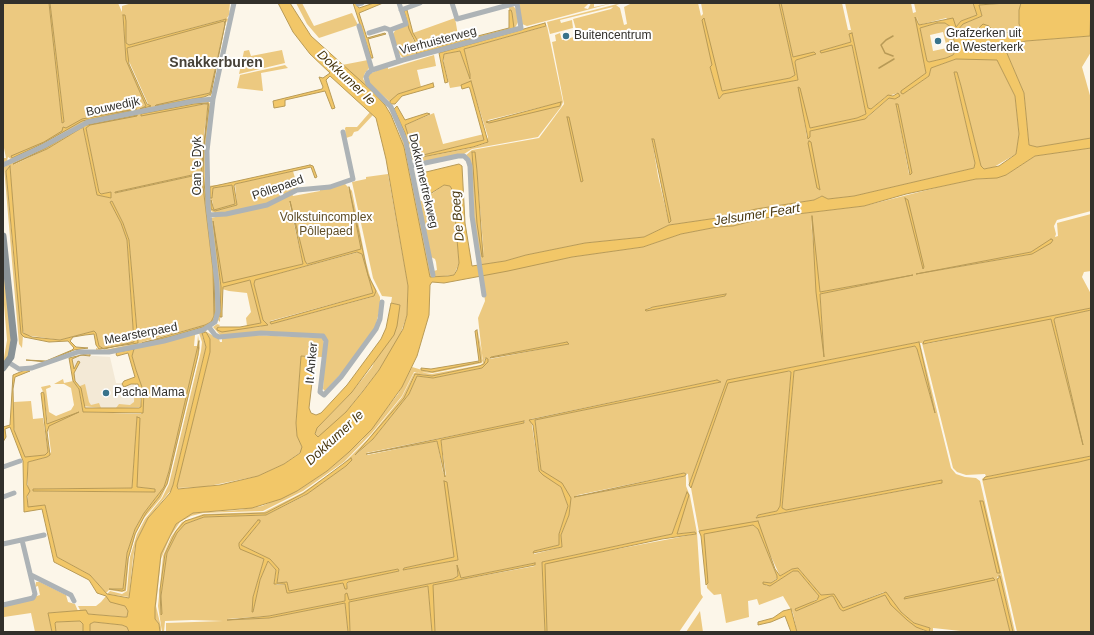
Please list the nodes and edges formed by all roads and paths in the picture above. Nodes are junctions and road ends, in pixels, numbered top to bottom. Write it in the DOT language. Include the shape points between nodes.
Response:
graph roads {
  1 [pos="234,3"];
  2 [pos="399,3"];
  3 [pos="420,3"];
  4 [pos="452,3"];
  5 [pos="517,3"];
  6 [pos="401,10"];
  7 [pos="359,26"];
  8 [pos="390,30"];
  9 [pos="369,33"];
  10 [pos="399,61"];
  11 [pos="372,70"];
  12 [pos="213,99"];
  13 [pos="343,132"];
  14 [pos="3,165"];
  15 [pos="411,166"];
  16 [pos="209,215"];
  17 [pos="3,236"];
  18 [pos="433,275"];
  19 [pos="484,295"];
  20 [pos="382,302"];
  21 [pos="209,327"];
  22 [pos="6,365"];
  23 [pos="20,461"];
  24 [pos="3,467"];
  25 [pos="14,493"];
  26 [pos="4,495"];
  27 [pos="44,535"];
  28 [pos="22,540"];
  29 [pos="3,544"];
  30 [pos="30,575"];
  31 [pos="74,601"];
  32 [pos="3,605"];
  1 -- 12 [label="street, Oan 'e Dyk"];
  2 -- 6 [label="street"];
  3 -- 6 [label="street"];
  4 -- 5 [label="street" via="457,18"];
  5 -- 10 [label="street, Vierhuisterweg" via="521,28"];
  6 -- 8 [label="street" via="406,24"];
  7 -- 11 [label="street"];
  8 -- 9 [label="street" via="384,28"];
  8 -- 10 [label="street"];
  10 -- 11 [label="street, Vierhuisterweg"];
  11 -- 15 [label="street, Dokkumertrekweg" via="368,72 368,84 393,110 406,142"];
  12 -- 14 [label="street, Bouwedijk" via="88,122"];
  12 -- 16 [label="street, Oan 'e Dyk" via="206,160"];
  13 -- 16 [label="street, Pôllepaed" via="353,179 330,187 297,190 278,201 260,206"];
  15 -- 18 [label="street, Dokkumertrekweg"];
  15 -- 19 [label="street" via="458,156 464,156 468,160 473,222"];
  16 -- 21 [label="street, Oan 'e Dyk" via="218,304 217,319"];
  17 -- 22 [label="main road" via="14,337 12,354"];
  20 -- 21 [label="street, It Anker" via="376,329 341,377 324,395 320,392 326,341 323,336 261,333 219,337"];
  21 -- 22 [label="street, Mearsterpaed" via="164,341 114,351 78,352 32,368 19,369"];
  23 -- 24 [label="street"];
  25 -- 26 [label="street"];
  27 -- 28 [label="street"];
  28 -- 29 [label="street"];
  28 -- 30 [label="street"];
  30 -- 31 [label="street" via="72,595"];
  30 -- 32 [label="street" via="35,594 33,598"];
}
